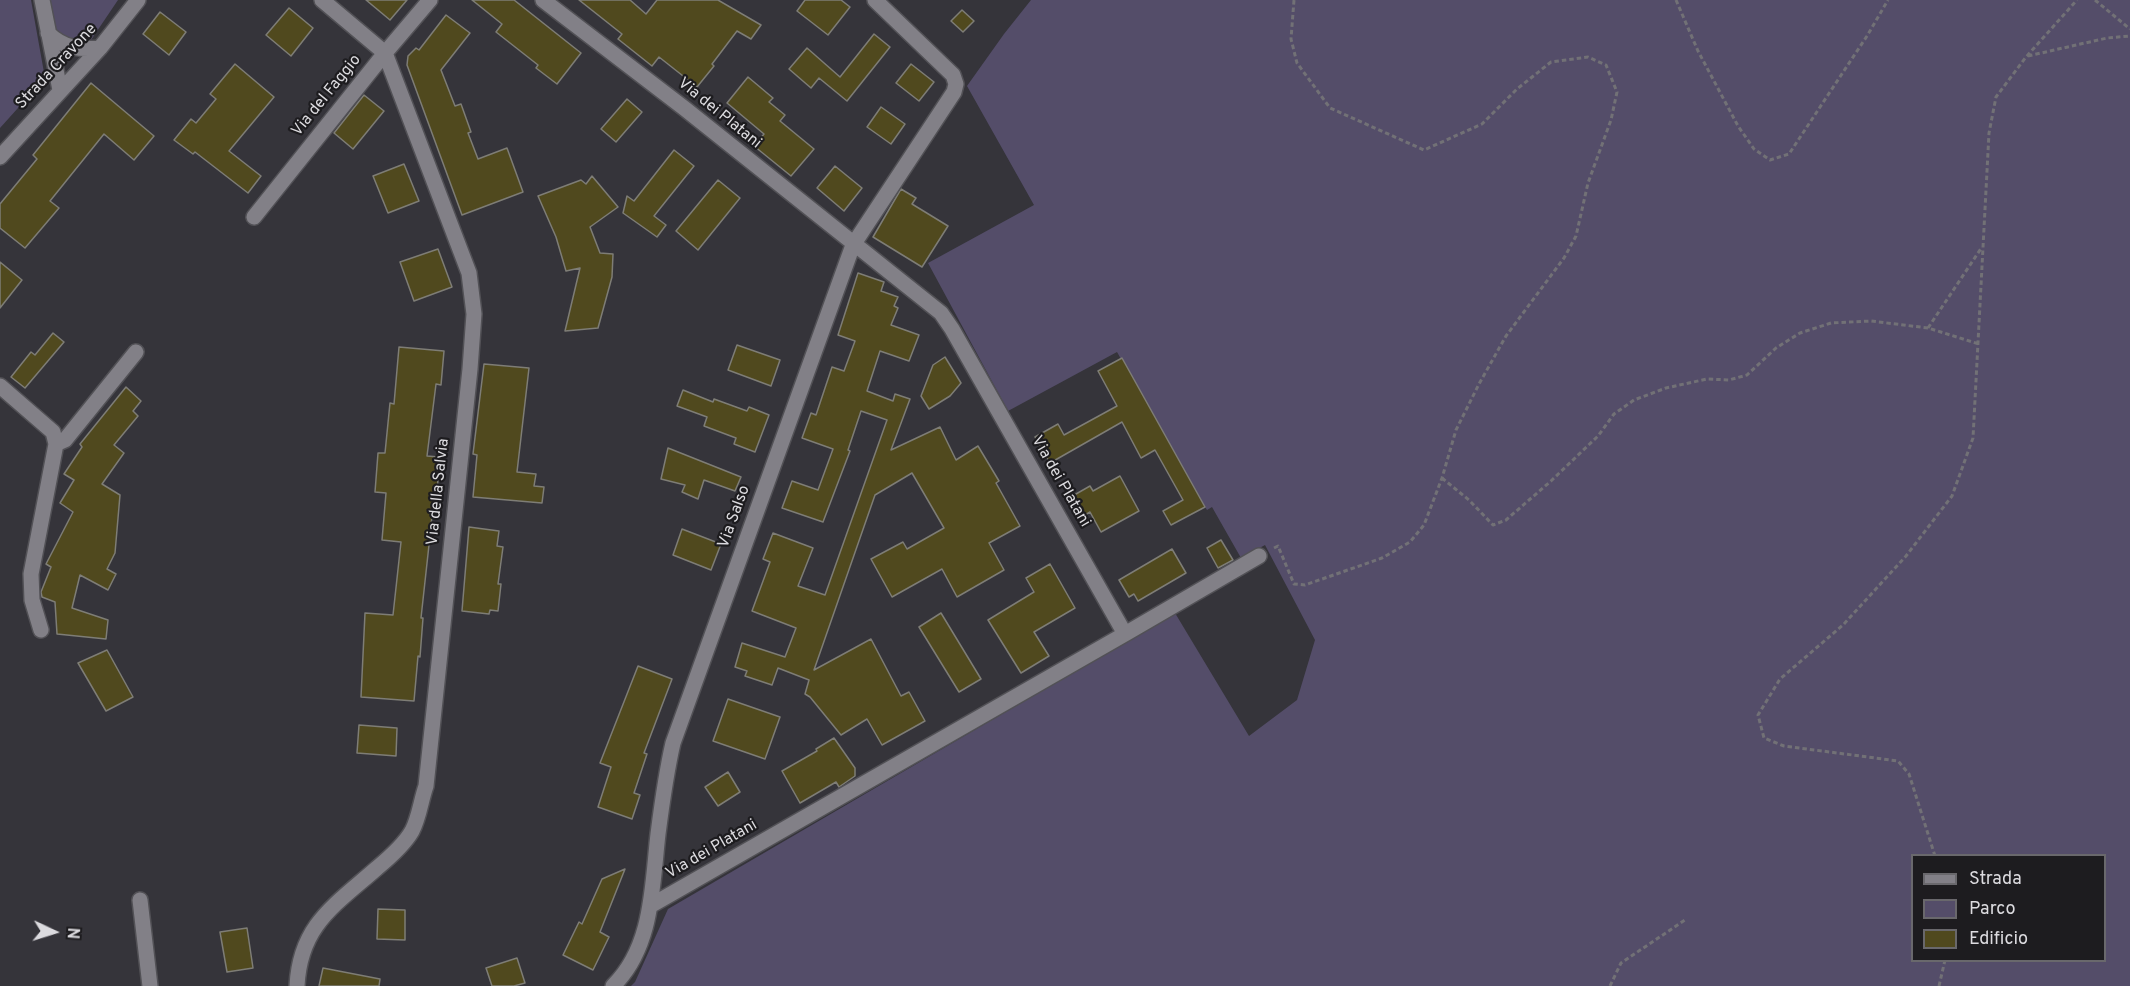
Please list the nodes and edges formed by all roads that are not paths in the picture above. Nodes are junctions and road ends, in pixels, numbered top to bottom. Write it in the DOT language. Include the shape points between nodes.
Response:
graph roads {
  1 [pos="42,0"];
  2 [pos="138,0"];
  3 [pos="322,0"];
  4 [pos="430,0"];
  5 [pos="543,0"];
  6 [pos="875,0"];
  7 [pos="48,33"];
  8 [pos="100,48"];
  9 [pos="385,53"];
  10 [pos="60,90"];
  11 [pos="0,157"];
  12 [pos="254,217"];
  13 [pos="853,245"];
  14 [pos="136,352"];
  15 [pos="0,386"];
  16 [pos="56,444"];
  17 [pos="1259,556"];
  18 [pos="41,630"];
  19 [pos="1125,634"];
  20 [pos="140,900"];
  21 [pos="650,906"];
  22 [pos="150,986"];
  23 [pos="297,986"];
  24 [pos="613,986"];
  1 -- 7 [label="street"];
  2 -- 8 [label="street, Strada Cravone"];
  3 -- 9 [label="street, Via della Salvia"];
  4 -- 9 [label="street, Via del Faggio"];
  5 -- 13 [label="street, Via dei Platani"];
  6 -- 13 [label="street, Via Salso" via="952,75 956,84"];
  7 -- 8 [label="street" via="72,48"];
  7 -- 10 [label="street"];
  8 -- 10 [label="street, Strada Cravone"];
  9 -- 12 [label="street, Via del Faggio"];
  9 -- 23 [label="street, Via della Salvia" via="469,273 474,314 470,369 426,786 412,830 390,857 322,916 309,934 300,958"];
  10 -- 11 [label="street, Strada Cravone"];
  13 -- 19 [label="street, Via dei Platani" via="941,313"];
  13 -- 21 [label="street, Via Salso" via="673,743"];
  14 -- 16 [label="street" via="65,440"];
  15 -- 16 [label="street" via="53,432"];
  16 -- 18 [label="street" via="31,574 32,600"];
  17 -- 19 [label="street"];
  19 -- 21 [label="street, Via dei Platani"];
  20 -- 22 [label="street"];
  21 -- 24 [label="street, Via Salso" via="645,933 623,976"];
}
